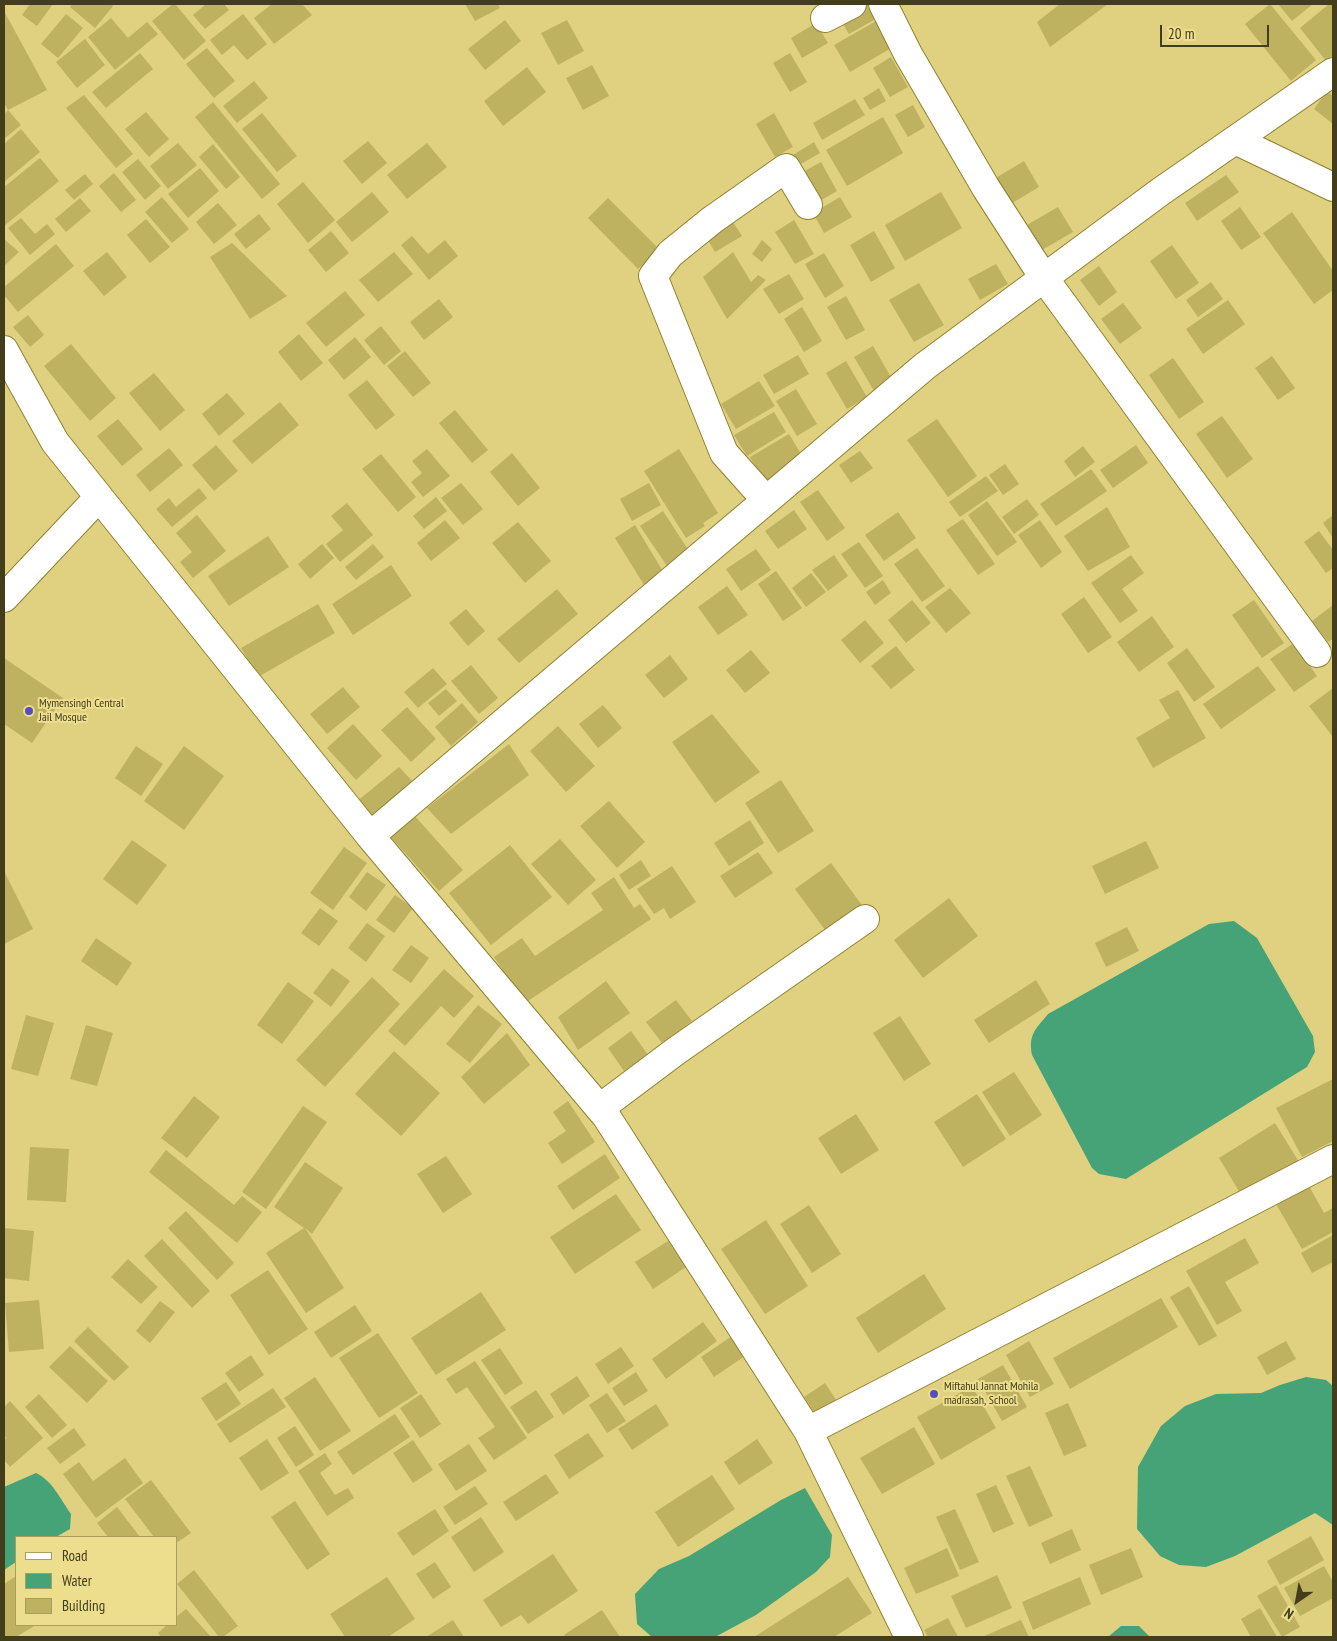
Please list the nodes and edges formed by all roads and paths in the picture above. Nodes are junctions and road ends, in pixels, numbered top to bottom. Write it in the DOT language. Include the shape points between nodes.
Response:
graph roads {
  1 [pos="852,4"];
  2 [pos="883,4"];
  3 [pos="825,18"];
  4 [pos="1333,72"];
  5 [pos="1235,140"];
  6 [pos="1333,187"];
  7 [pos="808,205"];
  8 [pos="1044,278"];
  9 [pos="4,350"];
  10 [pos="100,497"];
  11 [pos="766,500"];
  12 [pos="4,598"];
  13 [pos="1317,653"];
  14 [pos="370,836"];
  15 [pos="865,919"];
  16 [pos="600,1108"];
  17 [pos="1333,1159"];
  18 [pos="808,1431"];
  19 [pos="909,1637"];
  1 -- 3 [label="street"];
  2 -- 8 [label="street" via="908,54 986,188"];
  4 -- 5 [label="street"];
  5 -- 6 [label="street"];
  5 -- 8 [label="street"];
  7 -- 11 [label="street" via="786,168 670,254 653,276 724,453"];
  8 -- 11 [label="street" via="926,366"];
  8 -- 13 [label="street"];
  9 -- 10 [label="street" via="55,442"];
  10 -- 12 [label="street"];
  10 -- 14 [label="street"];
  11 -- 14 [label="street"];
  14 -- 16 [label="street"];
  15 -- 16 [label="street"];
  16 -- 18 [label="street"];
  17 -- 18 [label="street"];
  18 -- 19 [label="street"];
}
